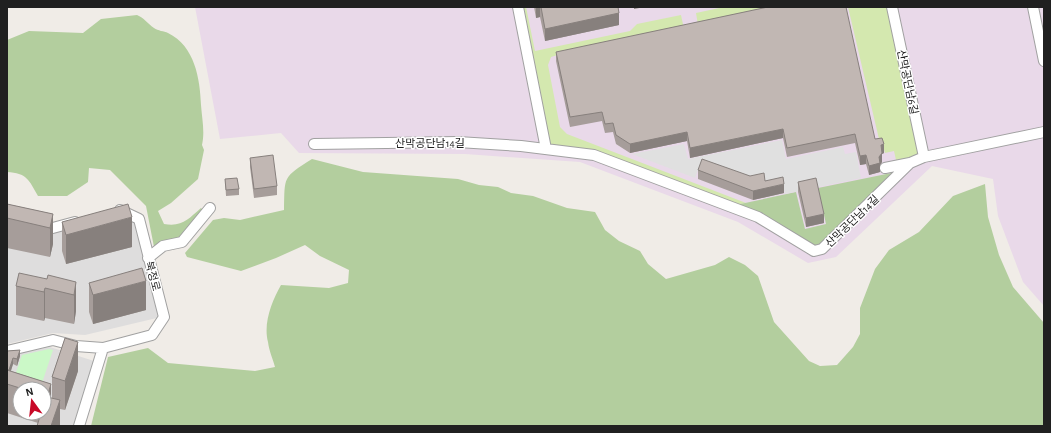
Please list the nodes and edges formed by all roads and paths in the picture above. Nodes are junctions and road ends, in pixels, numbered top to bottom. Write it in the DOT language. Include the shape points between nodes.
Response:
graph roads {
  1 [pos="518,7"];
  2 [pos="892,7"];
  3 [pos="1032,7"];
  4 [pos="1044,61"];
  5 [pos="1044,132"];
  6 [pos="314,144"];
  7 [pos="546,149"];
  8 [pos="924,157"];
  9 [pos="890,163"];
  10 [pos="910,163"];
  11 [pos="210,208"];
  12 [pos="106,214"];
  13 [pos="85,220"];
  14 [pos="28,225"];
  15 [pos="148,258"];
  16 [pos="103,348"];
  17 [pos="7,351"];
  18 [pos="79,426"];
  1 -- 7 [label="street"];
  2 -- 8 [label="street, 산막공단남6길"];
  3 -- 4 [label="street"];
  5 -- 8 [label="street, 산막공단남14길"];
  6 -- 7 [label="street, 산막공단남14길" via="458,142"];
  7 -- 10 [label="street, 산막공단남14길" via="594,155 758,217 805,248 814,251 822,249"];
  8 -- 10 [label="street, 산막공단남14길"];
  9 -- 10 [label="street"];
  11 -- 15 [label="street" via="182,242 163,246"];
  12 -- 15 [label="street, 북정로" via="121,210 139,219"];
  13 -- 14 [label="street" via="49,229"];
  15 -- 16 [label="street, 북정로" via="164,317 152,335"];
  16 -- 17 [label="street, 북정로" via="76,346 53,340"];
  16 -- 18 [label="street"];
}
